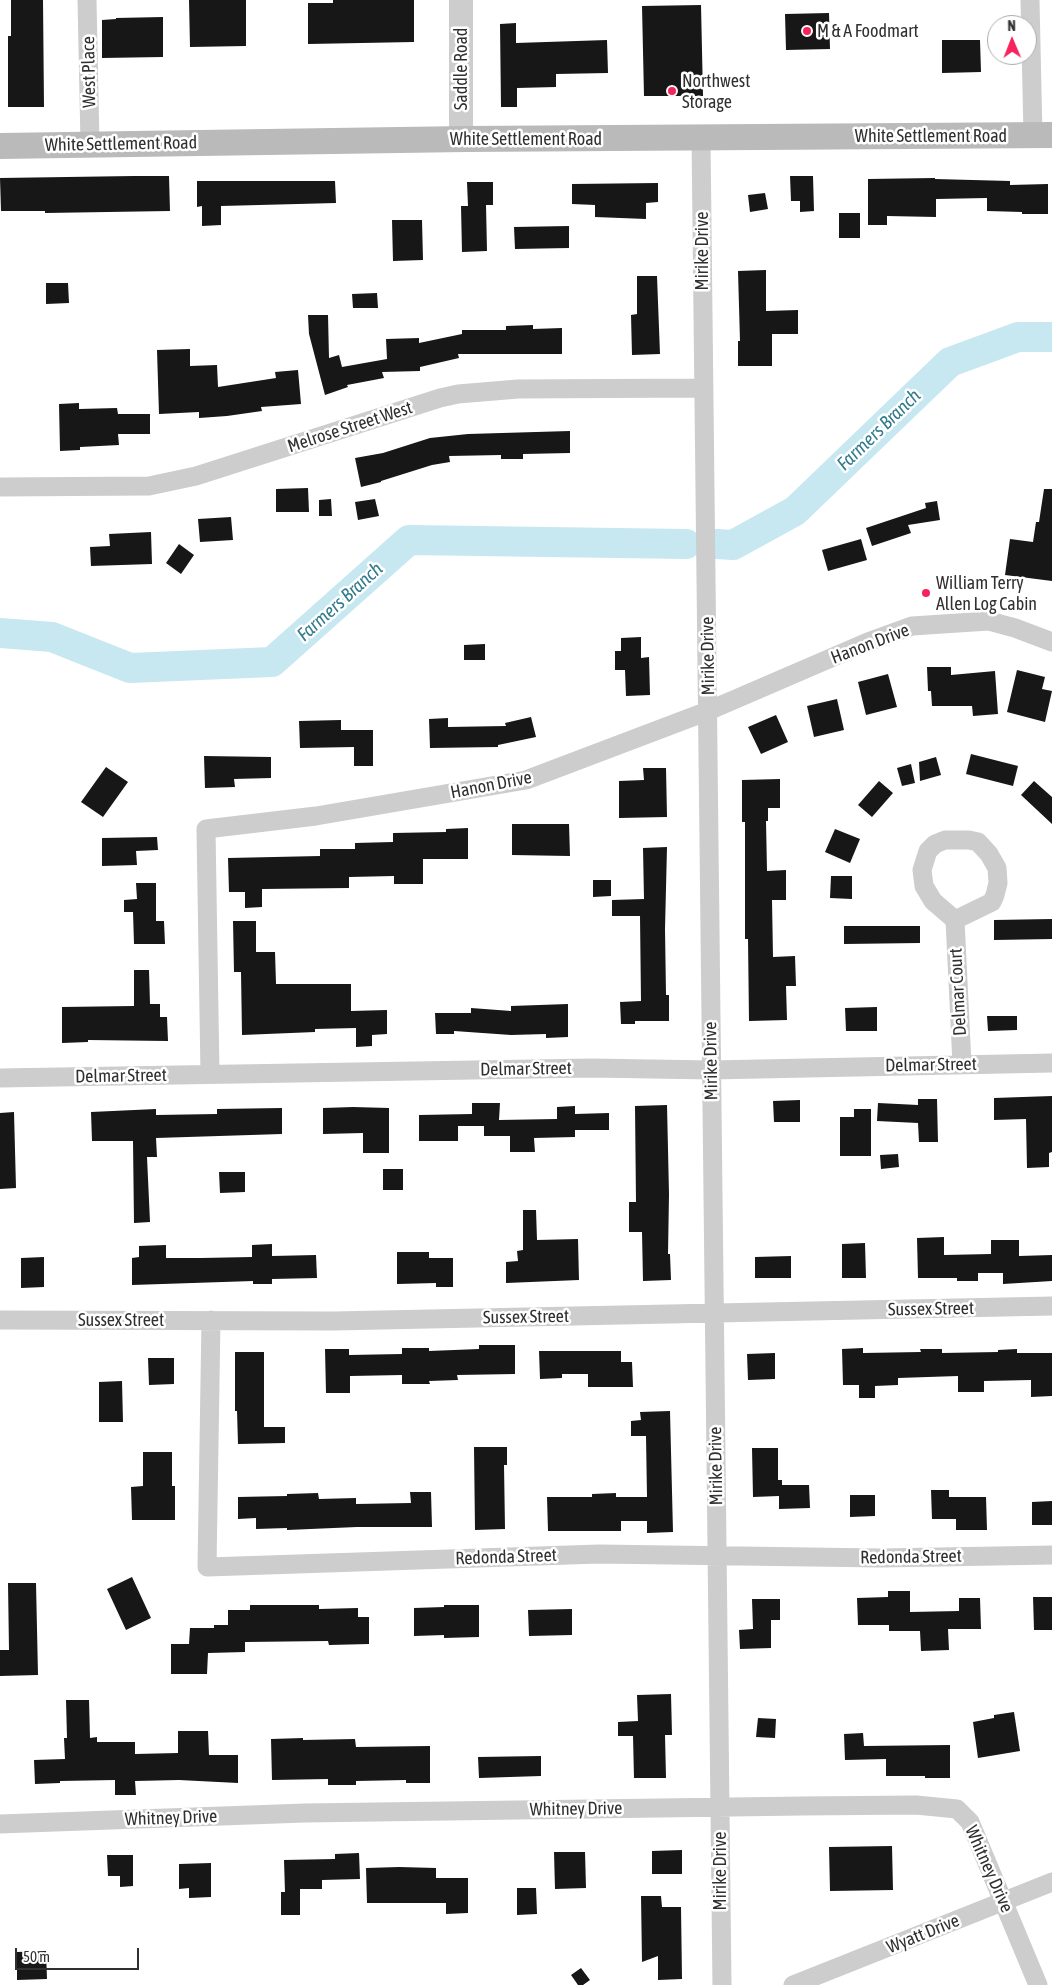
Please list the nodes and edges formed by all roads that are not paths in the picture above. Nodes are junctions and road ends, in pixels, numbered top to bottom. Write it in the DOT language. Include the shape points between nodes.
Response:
graph roads {
  1 [pos="87,0"];
  2 [pos="461,0"];
  3 [pos="1030,0"];
  4 [pos="1042,135"];
  5 [pos="701,138"];
  6 [pos="460,139"];
  7 [pos="90,144"];
  8 [pos="0,146"];
  9 [pos="703,388"];
  10 [pos="0,487"];
  11 [pos="1052,642"];
  12 [pos="708,711"];
  13 [pos="955,920"];
  14 [pos="1052,1063"];
  15 [pos="962,1064"];
  16 [pos="711,1070"];
  17 [pos="210,1074"];
  18 [pos="0,1078"];
  19 [pos="1052,1306"];
  20 [pos="714,1313"];
  21 [pos="0,1320"];
  22 [pos="211,1320"];
  23 [pos="1052,1555"];
  24 [pos="717,1557"];
  25 [pos="720,1807"];
  26 [pos="0,1824"];
  27 [pos="1052,1882"];
  28 [pos="1004,1902"];
  29 [pos="722,1985"];
  30 [pos="793,1985"];
  31 [pos="1038,1985"];
  1 -- 7 [label="street, West Place"];
  2 -- 6 [label="street, Saddle Road"];
  3 -- 4 [label="street"];
  4 -- 5 [label="main road, White Settlement Road"];
  5 -- 6 [label="main road, White Settlement Road"];
  5 -- 9 [label="street, Mirike Drive"];
  6 -- 7 [label="main road, White Settlement Road"];
  7 -- 8 [label="main road, White Settlement Road"];
  9 -- 10 [label="street, Melrose Street West" via="518,389 458,394 196,476 149,486"];
  9 -- 12 [label="street, Mirike Drive"];
  11 -- 12 [label="street, Hanon Drive" via="989,621 912,626"];
  12 -- 16 [label="street, Mirike Drive"];
  12 -- 17 [label="street, Hanon Drive" via="526,780 316,816 206,829"];
  13 -- 13 [label="street" via="933,901 924,886 922,870 928,851 935,844 945,840 978,842 996,868 998,883 992,902"];
  13 -- 15 [label="street, Delmar Court"];
  14 -- 15 [label="street, Delmar Street"];
  15 -- 16 [label="street, Delmar Street"];
  16 -- 17 [label="street, Delmar Street" via="592,1068"];
  16 -- 20 [label="street, Mirike Drive"];
  17 -- 18 [label="street, Delmar Street"];
  19 -- 20 [label="street, Sussex Street"];
  20 -- 22 [label="street, Sussex Street" via="334,1321"];
  20 -- 24 [label="street, Mirike Drive"];
  21 -- 22 [label="street, Sussex Street"];
  22 -- 24 [label="street, Redonda Street" via="207,1566 599,1554"];
  23 -- 24 [label="street, Redonda Street"];
  24 -- 25 [label="street, Mirike Drive"];
  25 -- 26 [label="street, Whitney Drive" via="305,1813"];
  25 -- 28 [label="street, Whitney Drive" via="916,1805 957,1809 970,1822"];
  25 -- 29 [label="street, Mirike Drive"];
  27 -- 28 [label="street, Wyatt Drive"];
  28 -- 30 [label="street, Wyatt Drive"];
  28 -- 31 [label="street, Whitney Drive"];
}
